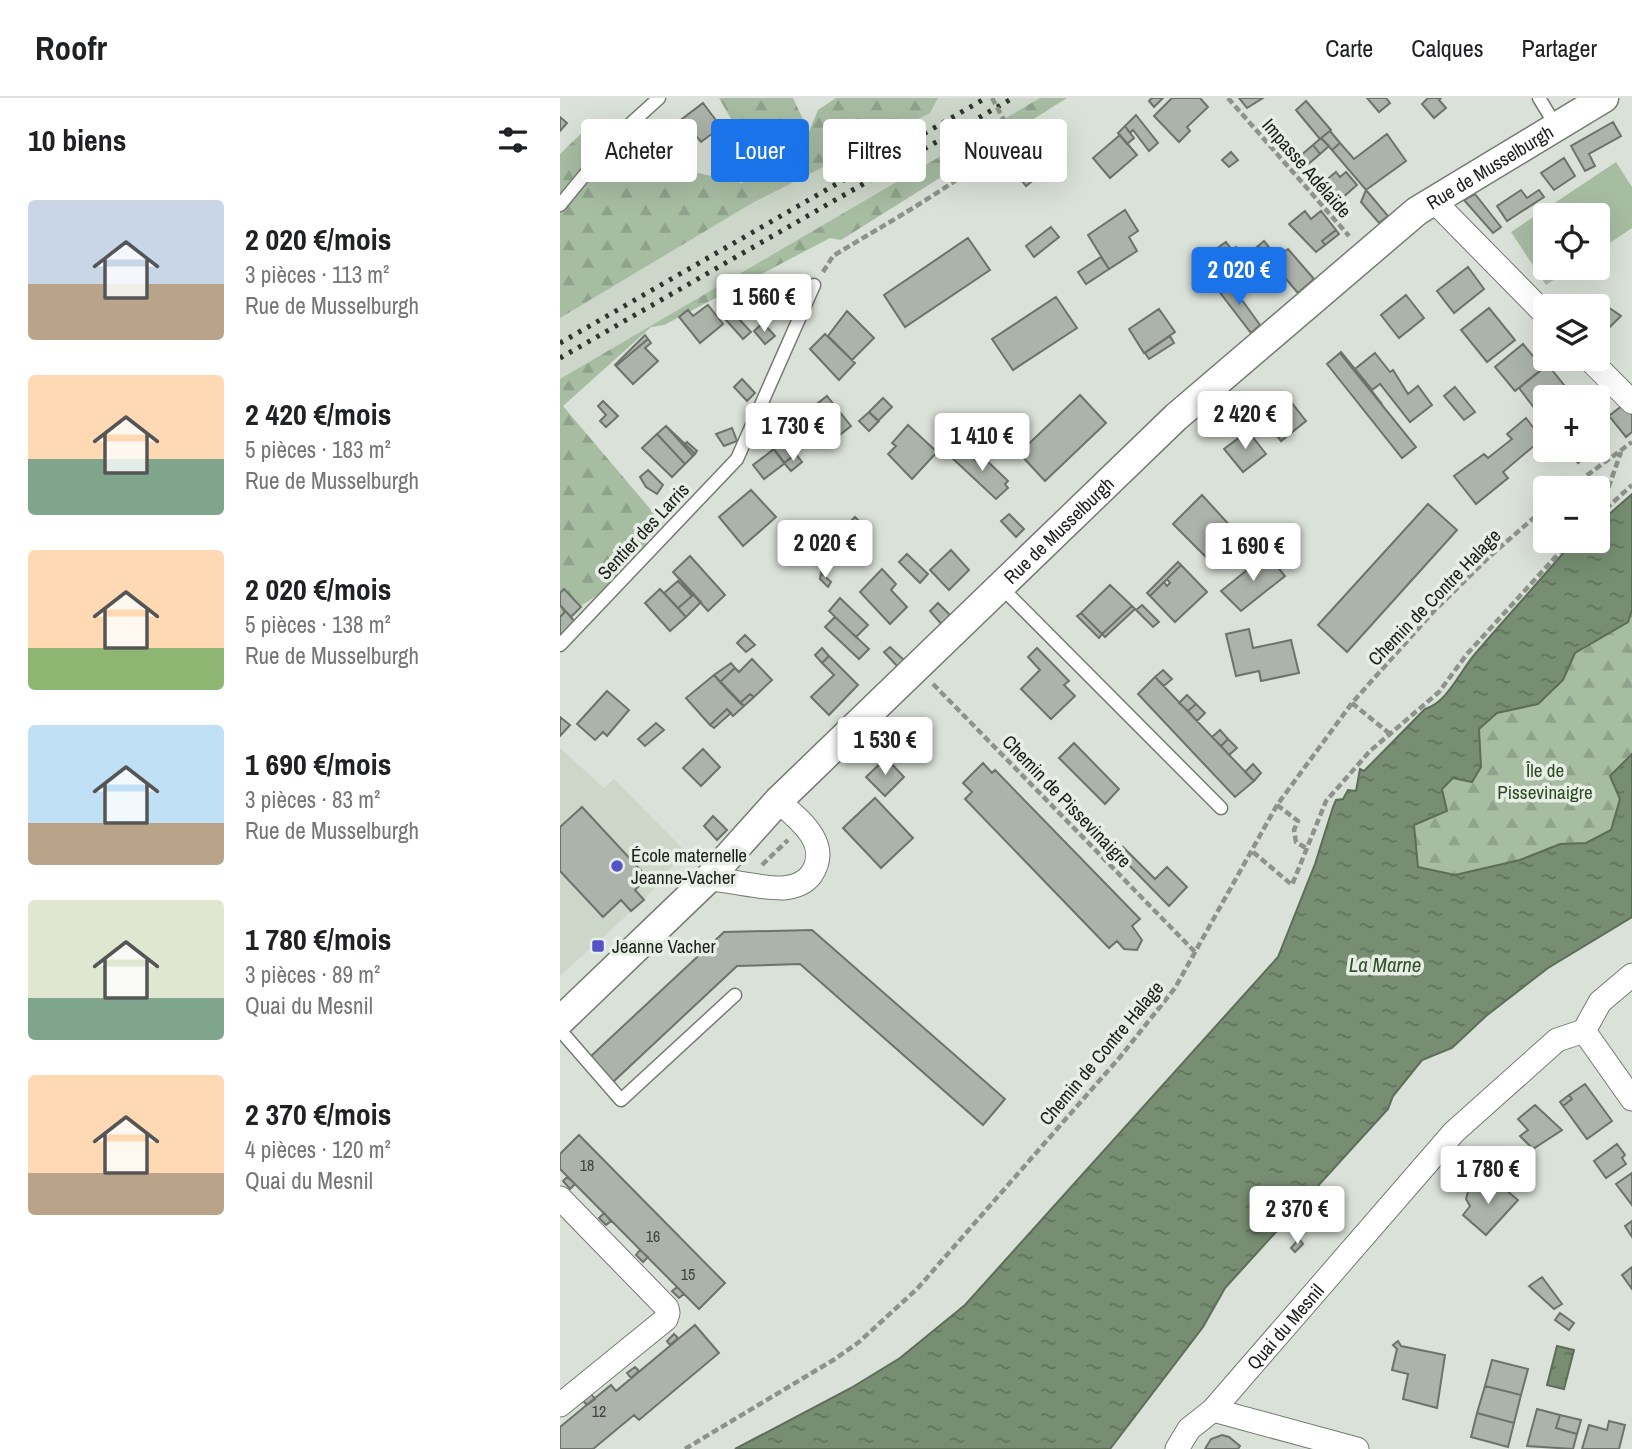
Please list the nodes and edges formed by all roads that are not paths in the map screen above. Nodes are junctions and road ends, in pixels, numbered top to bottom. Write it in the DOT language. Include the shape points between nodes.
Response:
graph roads {
  1 [pos="659,98"];
  2 [pos="1539,98"];
  3 [pos="1604,98"];
  4 [pos="1556,127"];
  5 [pos="1433,200"];
  6 [pos="560,205"];
  7 [pos="814,285"];
  8 [pos="1533,302"];
  9 [pos="1602,371"];
  10 [pos="1632,402"];
  11 [pos="1001,587"];
  12 [pos="560,645"];
  13 [pos="778,801"];
  14 [pos="1221,808"];
  15 [pos="708,879"];
  16 [pos="1632,975"];
  17 [pos="735,995"];
  18 [pos="560,1021"];
  19 [pos="560,1030"];
  20 [pos="1584,1031"];
  21 [pos="1632,1099"];
  22 [pos="560,1198"];
  23 [pos="560,1405"];
  24 [pos="1213,1410"];
  25 [pos="1177,1449"];
  26 [pos="1357,1449"];
  1 -- 6 [label="lane" via="615,138"];
  2 -- 4 [label="lane"];
  3 -- 4 [label="street, Rue de Musselburgh"];
  4 -- 5 [label="street, Rue de Musselburgh"];
  5 -- 8 [label="street"];
  5 -- 11 [label="street, Rue de Musselburgh" via="1176,417"];
  7 -- 12 [label="lane, Sentier des Larris" via="737,459"];
  9 -- 10 [label="street"];
  11 -- 13 [label="street, Rue de Musselburgh"];
  11 -- 14 [label="lane"];
  13 -- 15 [label="street, Rue de Musselburgh"];
  13 -- 15 [label="street" via="816,842 817,866 807,880 780,888"];
  15 -- 18 [label="street, Rue de Musselburgh"];
  16 -- 20 [label="street" via="1600,1002"];
  17 -- 19 [label="lane" via="621,1100"];
  20 -- 21 [label="street"];
  20 -- 24 [label="street, Quai du Mesnil" via="1558,1040 1454,1132"];
  22 -- 23 [label="street" via="668,1313"];
  24 -- 25 [label="street, Quai du Mesnil" via="1189,1430"];
  24 -- 26 [label="street"];
}
